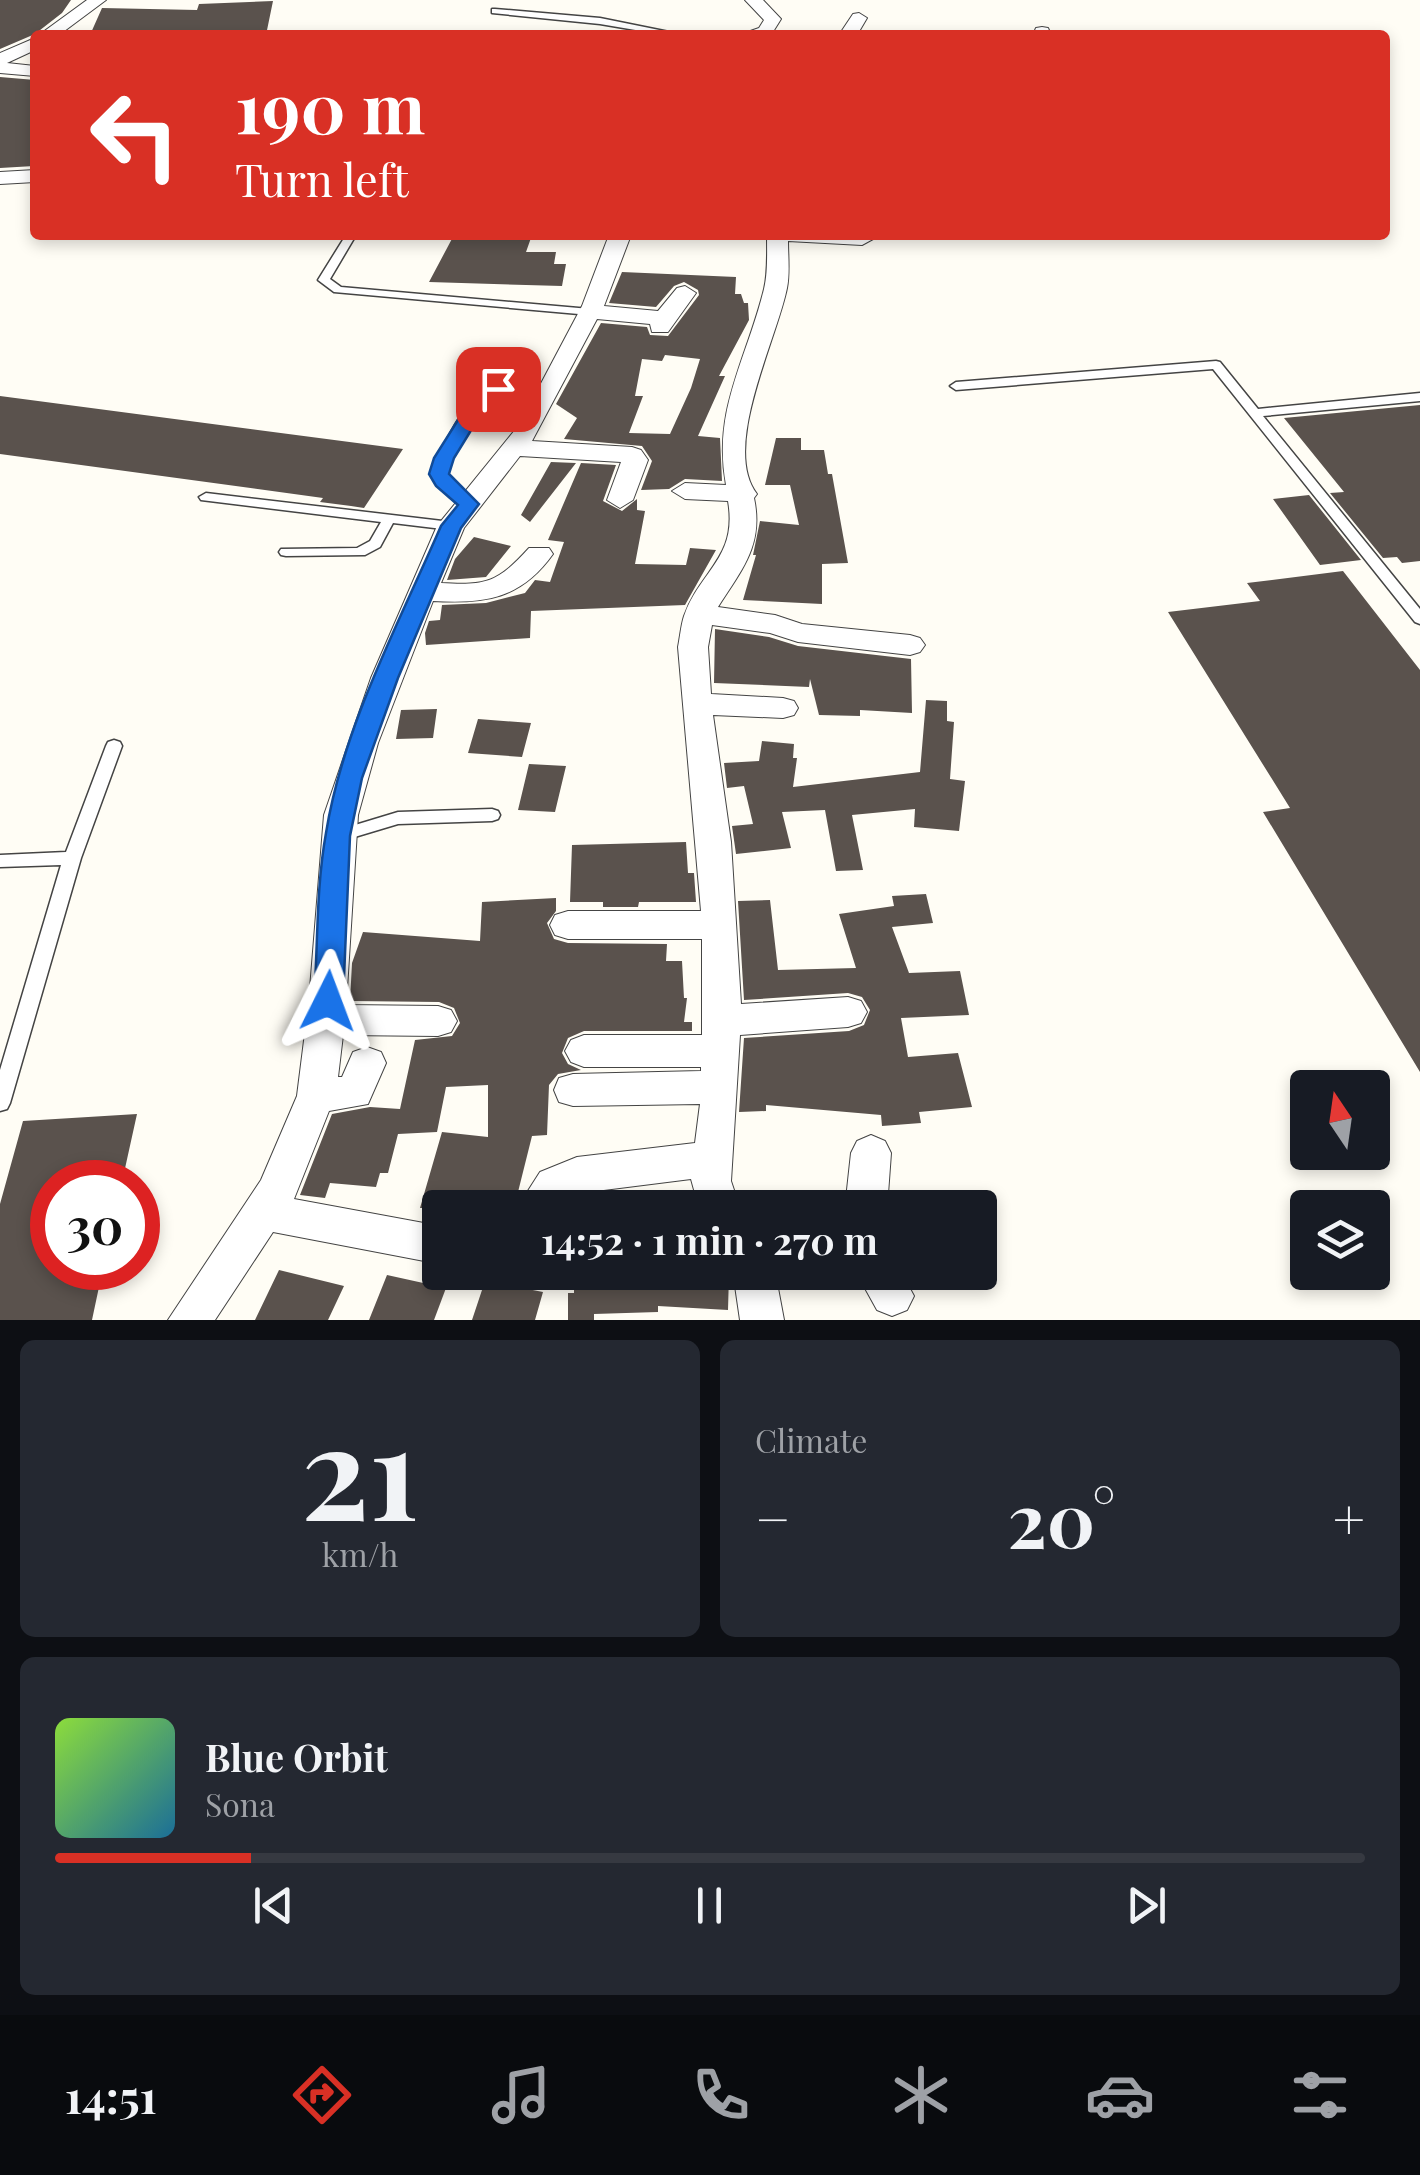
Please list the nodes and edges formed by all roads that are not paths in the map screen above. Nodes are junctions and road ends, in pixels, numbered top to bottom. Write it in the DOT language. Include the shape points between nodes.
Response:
graph roads {
  1 [pos="98,0"];
  2 [pos="753,0"];
  3 [pos="496,11"];
  4 [pos="859,18"];
  5 [pos="55,30"];
  6 [pos="649,30"];
  7 [pos="766,30"];
  8 [pos="851,30"];
  9 [pos="30,45"];
  10 [pos="0,60"];
  11 [pos="0,68"];
  12 [pos="30,71"];
  13 [pos="30,176"];
  14 [pos="0,178"];
  15 [pos="348,240"];
  16 [pos="618,240"];
  17 [pos="778,240"];
  18 [pos="685,292"];
  19 [pos="590,312"];
  20 [pos="956,386"];
  21 [pos="549,392"];
  22 [pos="1420,397"];
  23 [pos="1254,413"];
  24 [pos="516,448"];
  25 [pos="685,492"];
  26 [pos="744,494"];
  27 [pos="206,497"];
  28 [pos="620,500"];
  29 [pos="460,515"];
  30 [pos="390,518"];
  31 [pos="286,552"];
  32 [pos="540,554"];
  33 [pos="424,591"];
  34 [pos="699,614"];
  35 [pos="1420,619"];
  36 [pos="910,645"];
  37 [pos="697,704"];
  38 [pos="783,708"];
  39 [pos="114,746"];
  40 [pos="492,814"];
  41 [pos="338,836"];
  42 [pos="72,858"];
  43 [pos="0,861"];
  44 [pos="568,925"];
  45 [pos="719,925"];
  46 [pos="848,1012"];
  47 [pos="326,1020"];
  48 [pos="438,1021"];
  49 [pos="584,1051"];
  50 [pos="721,1053"];
  51 [pos="367,1063"];
  52 [pos="572,1090"];
  53 [pos="316,1096"];
  54 [pos="0,1103"];
  55 [pos="871,1154"];
  56 [pos="714,1158"];
  57 [pos="550,1190"];
  58 [pos="714,1190"];
  59 [pos="868,1190"];
  60 [pos="265,1212"];
  61 [pos="422,1242"];
  62 [pos="757,1290"];
  63 [pos="190,1320"];
  64 [pos="762,1320"];
  1 -- 5 [label="street"];
  2 -- 7 [label="street" via="774,19"];
  3 -- 6 [label="lane"];
  4 -- 8 [label="street"];
  9 -- 10 [label="street"];
  11 -- 12 [label="street"];
  13 -- 14 [label="street"];
  15 -- 19 [label="lane" via="324,280 338,290"];
  16 -- 19 [label="street"];
  17 -- 26 [label="street" via="776,287 752,356 732,450"];
  18 -- 19 [label="street" via="662,322"];
  19 -- 21 [label="street"];
  20 -- 23 [label="lane" via="1209,364 1222,369"];
  21 -- 24 [label="street"];
  21 -- 29 [label="lane" via="498,389 482,397 439,474"];
  22 -- 23 [label="lane"];
  23 -- 35 [label="lane"];
  24 -- 28 [label="street" via="632,455"];
  24 -- 29 [label="street"];
  25 -- 26 [label="street"];
  26 -- 34 [label="street" via="746,524 736,557"];
  27 -- 30 [label="lane"];
  29 -- 30 [label="lane"];
  29 -- 33 [label="street"];
  30 -- 31 [label="lane" via="374,544 360,552"];
  32 -- 33 [label="street" via="516,582 494,593"];
  33 -- 41 [label="street" via="362,743"];
  34 -- 36 [label="street"];
  34 -- 37 [label="street" via="693,647"];
  37 -- 38 [label="street"];
  37 -- 45 [label="street"];
  39 -- 42 [label="lane"];
  40 -- 41 [label="lane" via="398,818"];
  41 -- 47 [label="street"];
  42 -- 43 [label="lane"];
  42 -- 54 [label="lane"];
  44 -- 45 [label="street"];
  45 -- 50 [label="street"];
  46 -- 50 [label="street"];
  47 -- 48 [label="street"];
  47 -- 53 [label="street"];
  49 -- 50 [label="street"];
  50 -- 52 [label="street"];
  50 -- 56 [label="street"];
  51 -- 53 [label="street" via="354,1092"];
  53 -- 60 [label="street"];
  55 -- 59 [label="street"];
  56 -- 57 [label="street" via="577,1175"];
  56 -- 58 [label="street"];
  60 -- 61 [label="street"];
  60 -- 63 [label="street"];
  62 -- 64 [label="street"];
}
